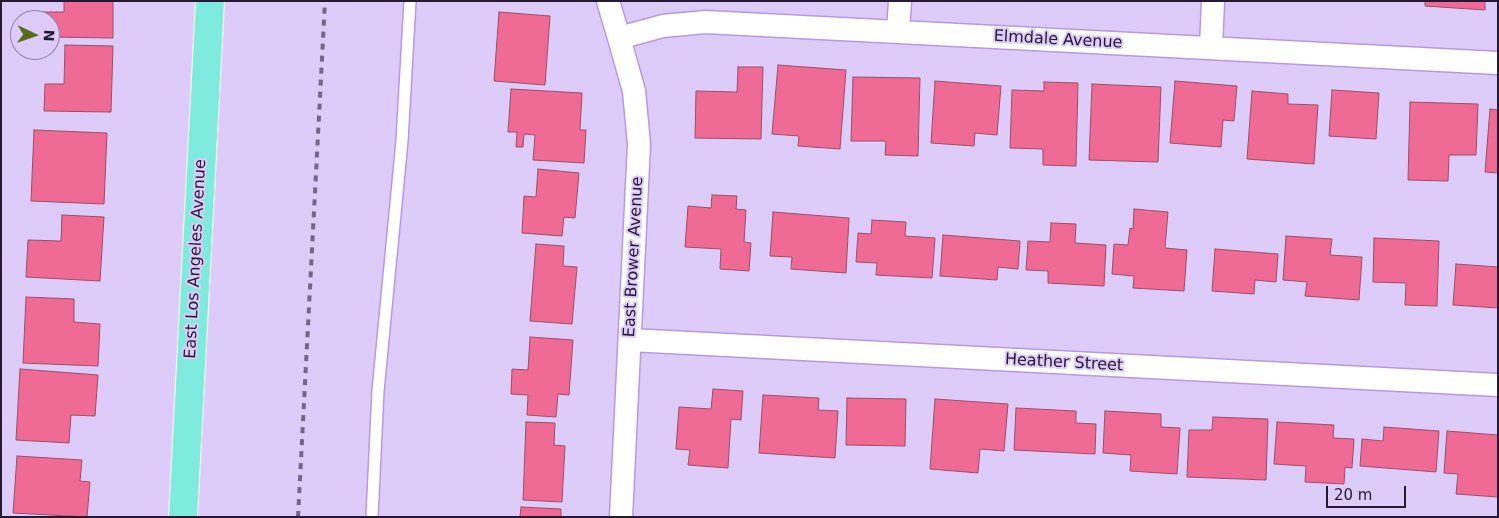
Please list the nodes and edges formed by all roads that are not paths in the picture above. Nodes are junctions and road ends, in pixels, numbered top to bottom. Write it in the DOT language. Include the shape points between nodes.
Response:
graph roads {
  1 [pos="210,1"];
  2 [pos="410,1"];
  3 [pos="608,1"];
  4 [pos="900,1"];
  5 [pos="1214,1"];
  6 [pos="898,31"];
  7 [pos="620,38"];
  8 [pos="1211,48"];
  9 [pos="1498,63"];
  10 [pos="630,340"];
  11 [pos="1498,386"];
  12 [pos="183,517"];
  13 [pos="372,517"];
  14 [pos="621,517"];
  1 -- 12 [label="main road, East Los Angeles Avenue"];
  2 -- 13 [label="lane" via="402,141 378,391"];
  3 -- 7 [label="street, East Brower Avenue"];
  4 -- 6 [label="street"];
  5 -- 8 [label="street"];
  6 -- 7 [label="street, Elmdale Avenue" via="704,22 663,26"];
  6 -- 8 [label="street, Elmdale Avenue"];
  7 -- 10 [label="street, East Brower Avenue" via="634,91 639,144"];
  8 -- 9 [label="street, Elmdale Avenue"];
  10 -- 11 [label="street, Heather Street"];
  10 -- 14 [label="street, East Brower Avenue"];
}
